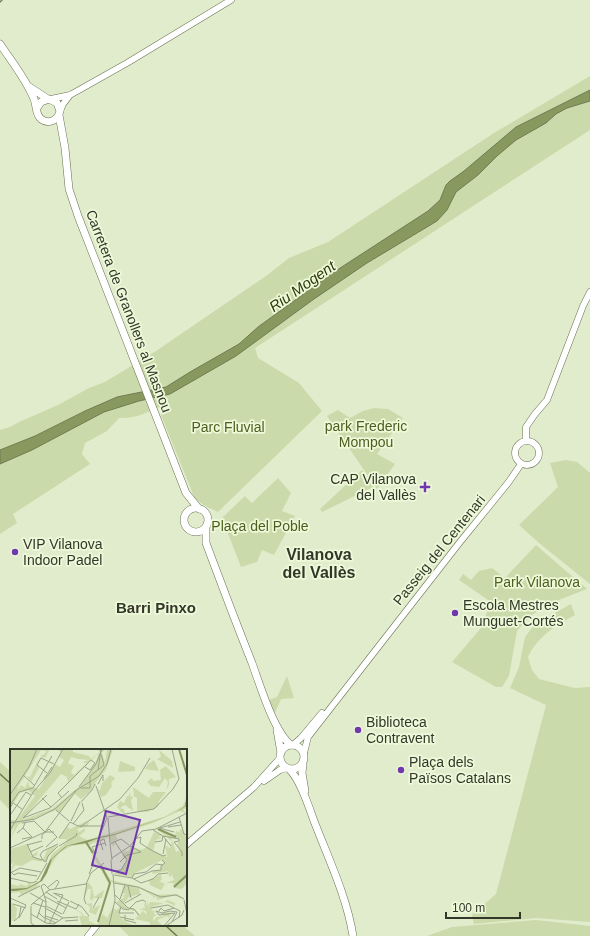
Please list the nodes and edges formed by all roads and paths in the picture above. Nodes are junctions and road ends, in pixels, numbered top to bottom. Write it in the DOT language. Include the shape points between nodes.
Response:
graph roads {
  1 [pos="231,0"];
  2 [pos="0,44"];
  3 [pos="27,86"];
  4 [pos="70,95"];
  5 [pos="49,99"];
  6 [pos="37,108"];
  7 [pos="59,113"];
  8 [pos="48,122"];
  9 [pos="62,135"];
  10 [pos="590,292"];
  11 [pos="526,441"];
  12 [pos="521,464"];
  13 [pos="186,493"];
  14 [pos="199,509"];
  15 [pos="188,513"];
  16 [pos="206,528"];
  17 [pos="195,532"];
  18 [pos="206,543"];
  19 [pos="374,650"];
  20 [pos="276,725"];
  21 [pos="292,745"];
  22 [pos="304,753"];
  23 [pos="281,755"];
  24 [pos="303,764"];
  25 [pos="288,769"];
  26 [pos="254,787"];
  27 [pos="309,807"];
  28 [pos="187,846"];
  29 [pos="96,926"];
  30 [pos="88,936"];
  31 [pos="354,936"];
  1 -- 4 [label="street"];
  2 -- 3 [label="main road"];
  3 -- 5 [label="main road"];
  3 -- 6 [label="main road"];
  4 -- 5 [label="street"];
  4 -- 7 [label="street"];
  5 -- 6 [label="main road" via="41,102"];
  5 -- 7 [label="main road" via="57,103"];
  6 -- 8 [label="main road" via="38,116"];
  7 -- 8 [label="main road" via="54,120"];
  7 -- 9 [label="main road, Carretera de Granollers al Masnou"];
  8 -- 9 [label="main road" via="56,126"];
  9 -- 13 [label="main road, Carretera de Granollers al Masnou" via="72,197"];
  10 -- 11 [label="street" via="547,400 526,427"];
  11 -- 12 [label="street" via="518,445 515,452 516,460"];
  11 -- 12 [label="street" via="537,446 539,458 533,464"];
  12 -- 19 [label="street, Passeig del Centenari"];
  13 -- 14 [label="main road, Carretera de Granollers al Masnou"];
  13 -- 15 [label="main road, Carretera de Granollers al Masnou"];
  14 -- 15 [label="main road" via="193,509"];
  14 -- 16 [label="main road" via="208,516"];
  15 -- 17 [label="main road" via="186,525 189,530"];
  16 -- 17 [label="main road" via="201,532"];
  16 -- 18 [label="main road"];
  17 -- 18 [label="main road"];
  18 -- 20 [label="main road"];
  19 -- 21 [label="street, Passeig del Centenari" via="301,738"];
  19 -- 22 [label="street, Passeig del Centenari" via="308,738"];
  20 -- 21 [label="main road"];
  20 -- 23 [label="main road"];
  21 -- 22 [label="main road" via="299,747"];
  21 -- 23 [label="main road" via="286,747"];
  22 -- 24 [label="main road"];
  23 -- 25 [label="main road" via="282,763"];
  23 -- 26 [label="street"];
  24 -- 25 [label="main road" via="296,769"];
  24 -- 27 [label="main road" via="302,773"];
  25 -- 26 [label="street" via="274,773"];
  25 -- 27 [label="main road" via="297,779"];
  26 -- 28 [label="street"];
  27 -- 31 [label="main road" via="345,902"];
  29 -- 30 [label="street"];
}
